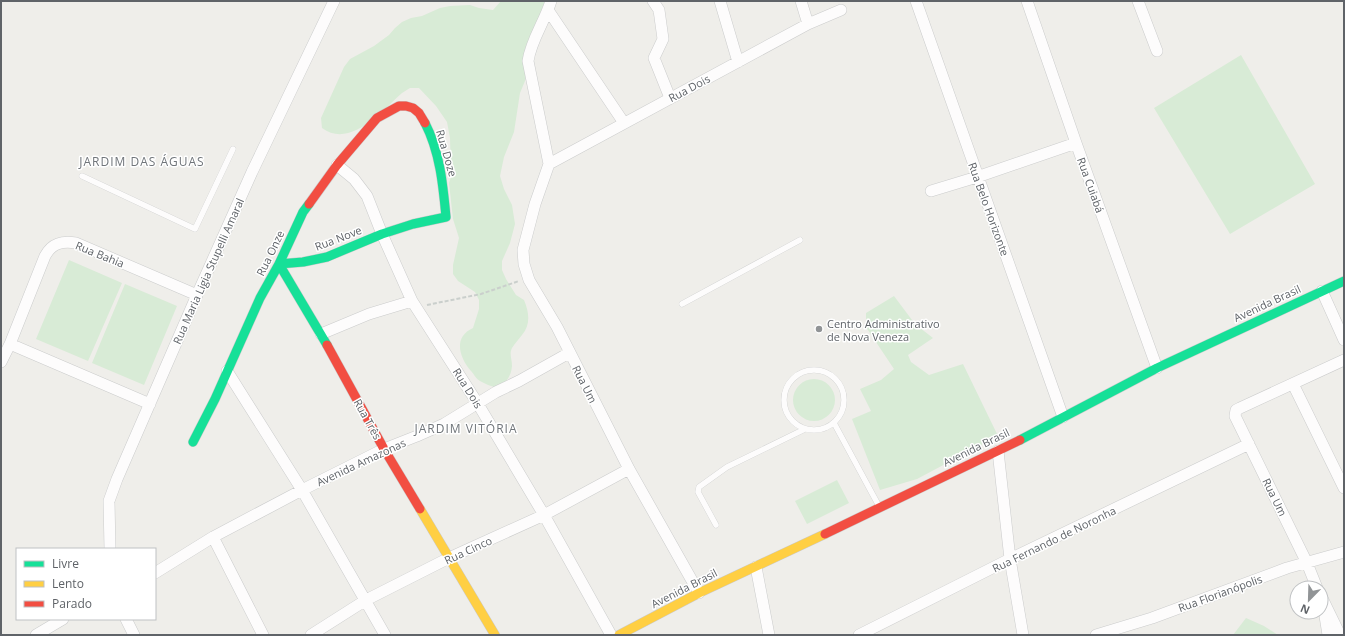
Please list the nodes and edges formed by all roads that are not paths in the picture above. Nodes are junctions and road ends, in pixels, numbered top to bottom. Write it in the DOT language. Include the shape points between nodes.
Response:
graph roads {
  1 [pos="334,1"];
  2 [pos="653,1"];
  3 [pos="720,1"];
  4 [pos="800,1"];
  5 [pos="916,1"];
  6 [pos="1027,1"];
  7 [pos="1138,1"];
  8 [pos="550,6"];
  9 [pos="841,10"];
  10 [pos="808,24"];
  11 [pos="1157,51"];
  12 [pos="738,62"];
  13 [pos="670,98"];
  14 [pos="406,106"];
  15 [pos="624,123"];
  16 [pos="1076,143"];
  17 [pos="233,149"];
  18 [pos="548,164"];
  19 [pos="338,165"];
  20 [pos="82,176"];
  21 [pos="977,177"];
  22 [pos="931,191"];
  23 [pos="446,217"];
  24 [pos="382,234"];
  25 [pos="800,240"];
  26 [pos="279,264"];
  27 [pos="1344,281"];
  28 [pos="1322,291"];
  29 [pos="197,295"];
  30 [pos="414,304"];
  31 [pos="682,304"];
  32 [pos="321,334"];
  33 [pos="1344,340"];
  34 [pos="10,344"];
  35 [pos="569,353"];
  36 [pos="1344,360"];
  37 [pos="1,362"];
  38 [pos="1157,368"];
  39 [pos="227,371"];
  40 [pos="1293,384"];
  41 [pos="150,404"];
  42 [pos="478,404"];
  43 [pos="1063,417"];
  44 [pos="834,423"];
  45 [pos="805,428"];
  46 [pos="193,442"];
  47 [pos="1249,444"];
  48 [pos="384,448"];
  49 [pos="998,450"];
  50 [pos="629,469"];
  51 [pos="1344,488"];
  52 [pos="302,490"];
  53 [pos="880,508"];
  54 [pos="544,515"];
  55 [pos="716,525"];
  56 [pos="213,537"];
  57 [pos="110,548"];
  58 [pos="1344,552"];
  59 [pos="449,558"];
  60 [pos="1010,559"];
  61 [pos="1306,563"];
  62 [pos="756,567"];
  63 [pos="156,572"];
  64 [pos="1314,580"];
  65 [pos="699,593"];
  66 [pos="366,600"];
  67 [pos="1329,612"];
  68 [pos="61,620"];
  69 [pos="126,620"];
  70 [pos="1326,620"];
  71 [pos="36,635"];
  72 [pos="134,635"];
  73 [pos="263,635"];
  74 [pos="311,635"];
  75 [pos="385,635"];
  76 [pos="495,635"];
  77 [pos="611,635"];
  78 [pos="619,635"];
  79 [pos="769,635"];
  80 [pos="859,635"];
  81 [pos="1023,635"];
  82 [pos="1096,635"];
  83 [pos="1328,635"];
  84 [pos="1340,635"];
  1 -- 29 [label="street, Rua Maria Ligia Stupelli Amaral" via="252,172"];
  2 -- 13 [label="street" via="659,10 663,39 654,58"];
  3 -- 12 [label="street"];
  4 -- 10 [label="street"];
  5 -- 21 [label="street, Rua Belo Horizonte"];
  6 -- 16 [label="street, Rua Cuiabá"];
  7 -- 11 [label="street"];
  8 -- 15 [label="street"];
  8 -- 18 [label="street" via="529,51 528,61"];
  9 -- 10 [label="street"];
  10 -- 12 [label="street, Rua Dois"];
  12 -- 13 [label="street, Rua Dois"];
  13 -- 15 [label="street, Rua Dois"];
  14 -- 19 [label="street, Rua Onze" via="399,106 377,118"];
  14 -- 23 [label="street, Rua Doze" via="419,113 427,128 443,182"];
  15 -- 18 [label="street, Rua Dois"];
  16 -- 21 [label="street"];
  16 -- 38 [label="street, Rua Cuiabá"];
  17 -- 20 [label="lane" via="195,229"];
  18 -- 35 [label="street, Rua Um" via="523,250 524,264 528,277"];
  19 -- 24 [label="street, Rua Dois" via="368,196"];
  19 -- 26 [label="street, Rua Onze" via="303,212"];
  21 -- 22 [label="street"];
  21 -- 43 [label="street, Rua Belo Horizonte"];
  23 -- 24 [label="street, Rua Nove"];
  24 -- 26 [label="street, Rua Nove" via="327,257"];
  24 -- 30 [label="street, Rua Dois"];
  25 -- 31 [label="lane"];
  26 -- 32 [label="street, Rua Três"];
  26 -- 39 [label="street, Rua Onze" via="260,298"];
  27 -- 28 [label="street, Avenida Brasil"];
  28 -- 33 [label="street"];
  28 -- 38 [label="street, Avenida Brasil"];
  29 -- 34 [label="street, Rua Bahia" via="67,241 48,251 45,256"];
  29 -- 41 [label="street, Rua Maria Ligia Stupelli Amaral"];
  30 -- 32 [label="street" via="369,314"];
  30 -- 42 [label="street, Rua Dois"];
  32 -- 48 [label="street, Rua Três"];
  34 -- 37 [label="street, Rua Bahia"];
  34 -- 41 [label="street"];
  35 -- 42 [label="street, Avenida Amazonas"];
  35 -- 50 [label="street, Rua Um"];
  36 -- 40 [label="street"];
  38 -- 43 [label="street, Avenida Brasil"];
  39 -- 46 [label="street, Rua Onze"];
  39 -- 52 [label="street"];
  40 -- 47 [label="street, Rua Um" via="1236,410 1235,416"];
  40 -- 51 [label="street"];
  41 -- 57 [label="street, Rua Maria Ligia Stupelli Amaral" via="112,494 109,510"];
  42 -- 48 [label="street, Avenida Amazonas" via="444,424"];
  42 -- 54 [label="street, Rua Dois"];
  43 -- 49 [label="street, Avenida Brasil"];
  44 -- 45 [label="lane" via="815,430"];
  44 -- 45 [label="lane" via="844,405 840,385 825,372 806,371 790,382 784,399 785,409 790,417 796,424"];
  44 -- 53 [label="lane"];
  45 -- 55 [label="lane" via="728,467 699,487 698,492"];
  47 -- 60 [label="street, Rua Fernando de Noronha"];
  47 -- 61 [label="street, Rua Um"];
  48 -- 52 [label="street, Avenida Amazonas"];
  48 -- 59 [label="street, Rua Três"];
  49 -- 53 [label="street, Avenida Brasil"];
  49 -- 60 [label="street"];
  50 -- 54 [label="street, Rua Cinco"];
  50 -- 65 [label="street, Rua Um"];
  52 -- 56 [label="street, Avenida Amazonas"];
  52 -- 66 [label="street"];
  53 -- 62 [label="street, Avenida Brasil"];
  54 -- 59 [label="street, Rua Cinco"];
  54 -- 77 [label="street, Rua Dois"];
  56 -- 63 [label="street, Avenida Amazonas"];
  56 -- 73 [label="street"];
  58 -- 61 [label="street, Rua Florianópolis"];
  59 -- 66 [label="street, Rua Cinco"];
  59 -- 76 [label="street, Rua Três"];
  60 -- 80 [label="street, Rua Fernando de Noronha"];
  60 -- 81 [label="street"];
  61 -- 64 [label="street, Rua Um"];
  61 -- 82 [label="street, Rua Florianópolis" via="1152,618"];
  62 -- 65 [label="street, Avenida Brasil"];
  62 -- 79 [label="street"];
  65 -- 78 [label="street, Avenida Brasil"];
  66 -- 74 [label="street, Rua Cinco"];
  66 -- 75 [label="street"];
  67 -- 84 [label="street"];
  68 -- 71 [label="street"];
  69 -- 72 [label="street"];
  70 -- 83 [label="street"];
}
